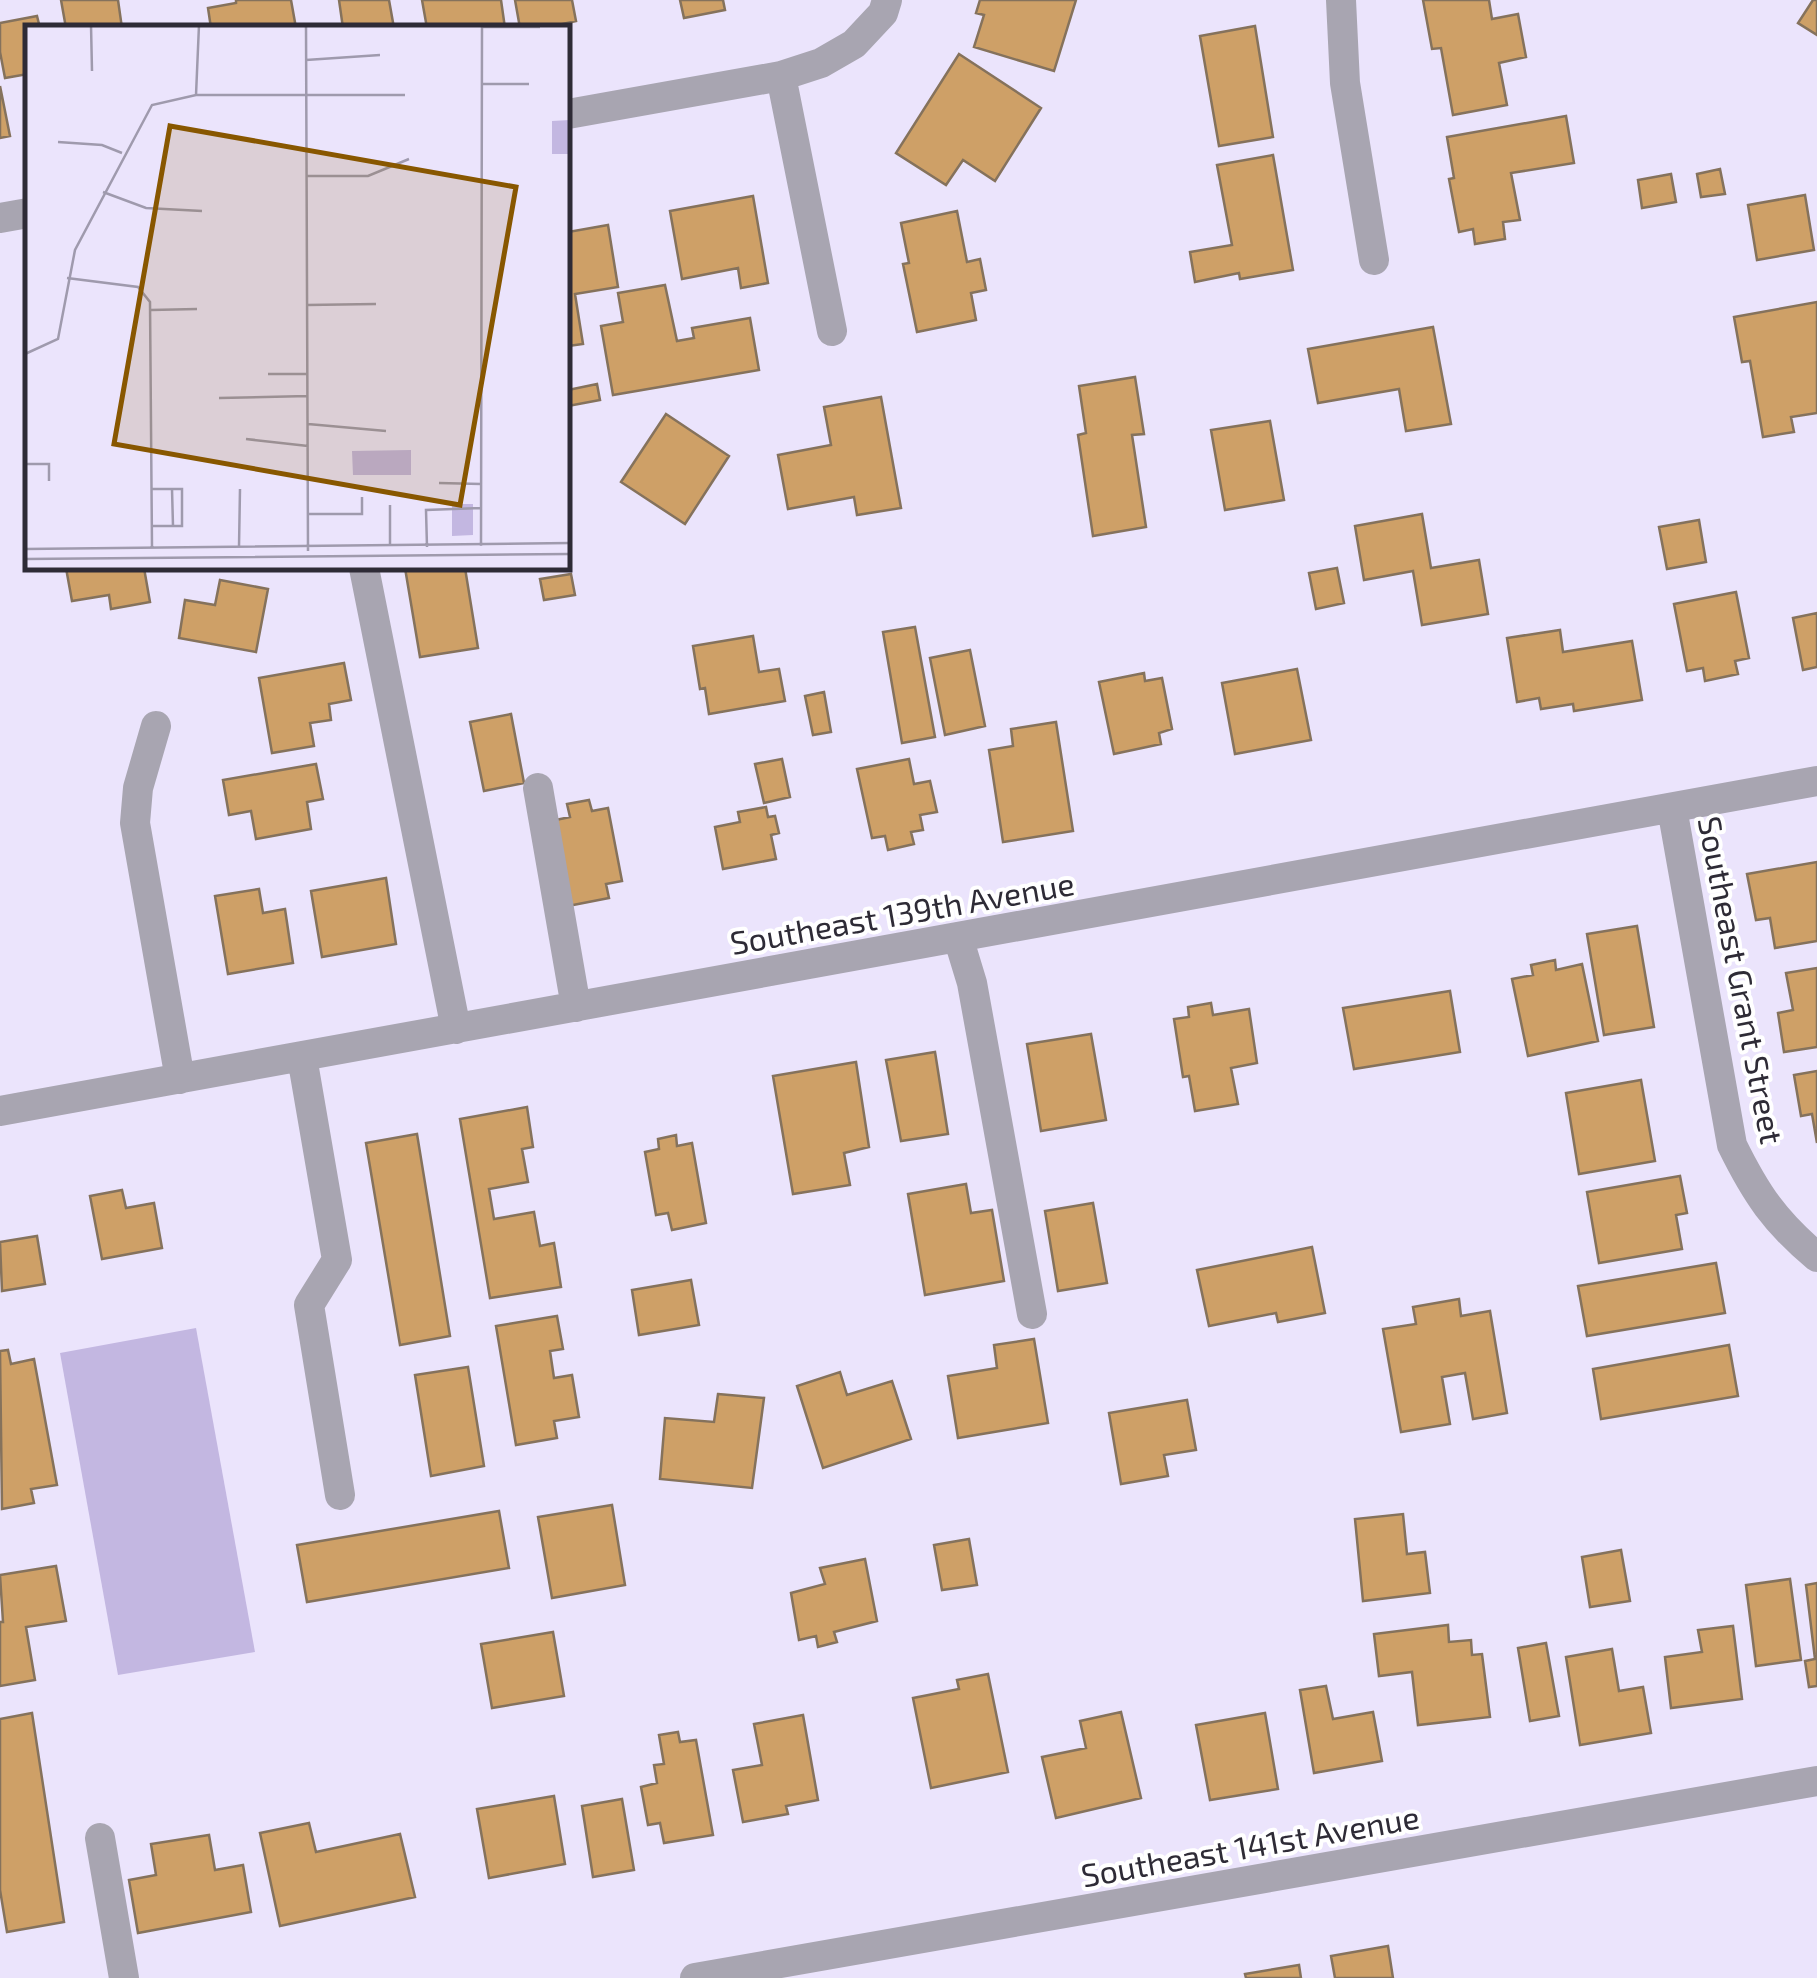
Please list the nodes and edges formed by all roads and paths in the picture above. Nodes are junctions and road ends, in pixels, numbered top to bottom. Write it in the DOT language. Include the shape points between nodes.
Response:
graph roads {
  1 [pos="887,0"];
  2 [pos="1341,0"];
  3 [pos="781,76"];
  4 [pos="570,114"];
  5 [pos="25,214"];
  6 [pos="0,218"];
  7 [pos="1374,260"];
  8 [pos="832,331"];
  9 [pos="364,570"];
  10 [pos="156,726"];
  11 [pos="1817,782"];
  12 [pos="538,788"];
  13 [pos="1672,808"];
  14 [pos="958,938"];
  15 [pos="576,1007"];
  16 [pos="456,1029"];
  17 [pos="302,1056"];
  18 [pos="180,1078"];
  19 [pos="0,1111"];
  20 [pos="1817,1258"];
  21 [pos="1032,1314"];
  22 [pos="340,1494"];
  23 [pos="1817,1780"];
  24 [pos="100,1838"];
  25 [pos="124,1978"];
  26 [pos="695,1978"];
  1 -- 3 [label="street" via="854,44"];
  2 -- 7 [label="street" via="1344,83"];
  3 -- 4 [label="street"];
  3 -- 8 [label="street"];
  5 -- 6 [label="street"];
  9 -- 16 [label="street"];
  10 -- 18 [label="street" via="135,823"];
  11 -- 13 [label="street, Southeast 139th Avenue"];
  12 -- 15 [label="street"];
  13 -- 14 [label="street, Southeast 139th Avenue"];
  13 -- 20 [label="street, Southeast Grant Street" via="1732,1144 1783,1230"];
  14 -- 15 [label="street, Southeast 139th Avenue"];
  14 -- 21 [label="street" via="972,983"];
  15 -- 16 [label="street, Southeast 139th Avenue"];
  16 -- 17 [label="street, Southeast 139th Avenue"];
  17 -- 18 [label="street, Southeast 139th Avenue"];
  17 -- 22 [label="street" via="338,1260 309,1305"];
  18 -- 19 [label="street, Southeast 139th Avenue"];
  23 -- 26 [label="street, Southeast 141st Avenue"];
  24 -- 25 [label="street"];
}
